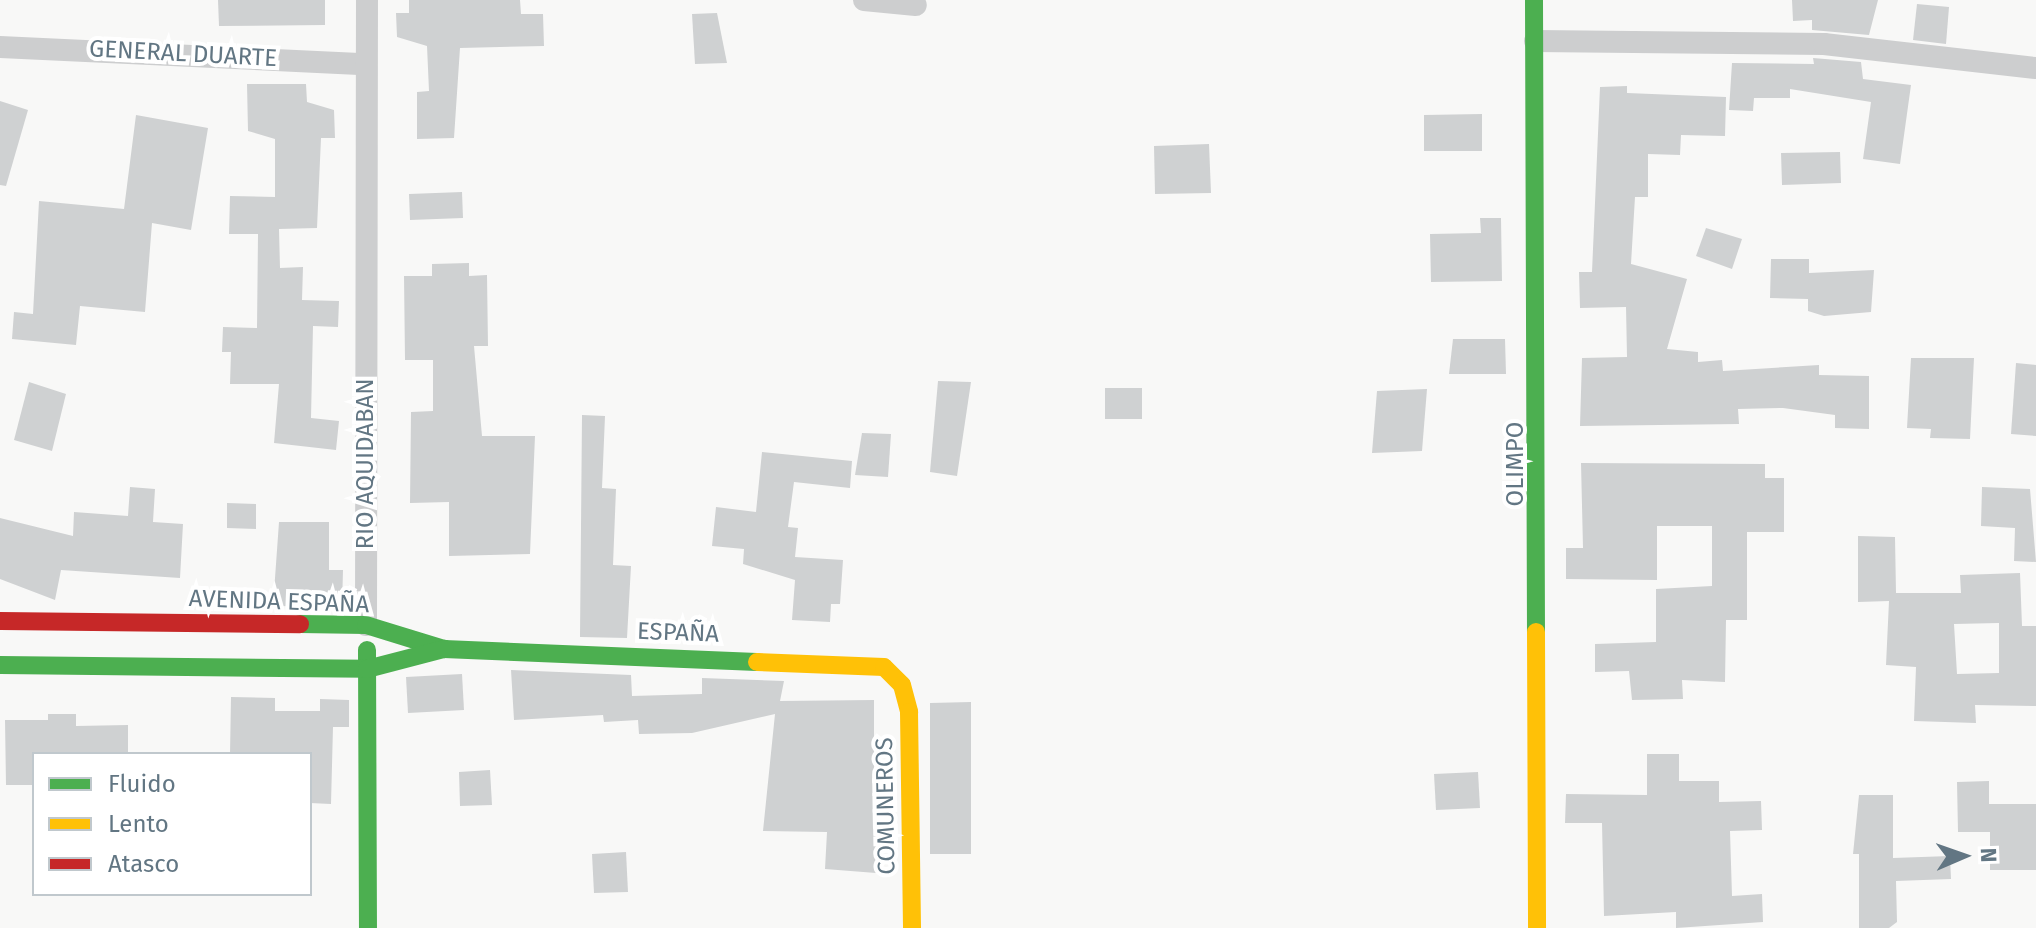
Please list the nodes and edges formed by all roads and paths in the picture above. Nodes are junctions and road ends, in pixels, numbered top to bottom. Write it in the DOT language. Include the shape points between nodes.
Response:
graph roads {
  1 [pos="367,0"];
  2 [pos="864,0"];
  3 [pos="1534,0"];
  4 [pos="916,5"];
  5 [pos="1535,41"];
  6 [pos="0,47"];
  7 [pos="365,64"];
  8 [pos="2036,68"];
  9 [pos="0,621"];
  10 [pos="366,625"];
  11 [pos="444,649"];
  12 [pos="0,665"];
  13 [pos="367,669"];
  14 [pos="902,685"];
  15 [pos="368,928"];
  16 [pos="912,928"];
  17 [pos="1537,928"];
  1 -- 7 [label="street, RIO AQUIDABAN"];
  2 -- 4 [label="street"];
  3 -- 5 [label="street, OLIMPO"];
  5 -- 8 [label="street" via="1824,44"];
  5 -- 17 [label="street, OLIMPO"];
  6 -- 7 [label="street, GENERAL DUARTE"];
  7 -- 10 [label="street, RIO AQUIDABAN"];
  9 -- 10 [label="street, AVENIDA ESPAÑA"];
  10 -- 11 [label="street, AVENIDA ESPAÑA"];
  10 -- 13 [label="street, RIO AQUIDABAN"];
  11 -- 13 [label="street"];
  11 -- 14 [label="street, ESPAÑA" via="853,663 884,667"];
  12 -- 13 [label="street"];
  13 -- 15 [label="street, RIO AQUIDABAN"];
  14 -- 16 [label="street, COMUNEROS"];
}
